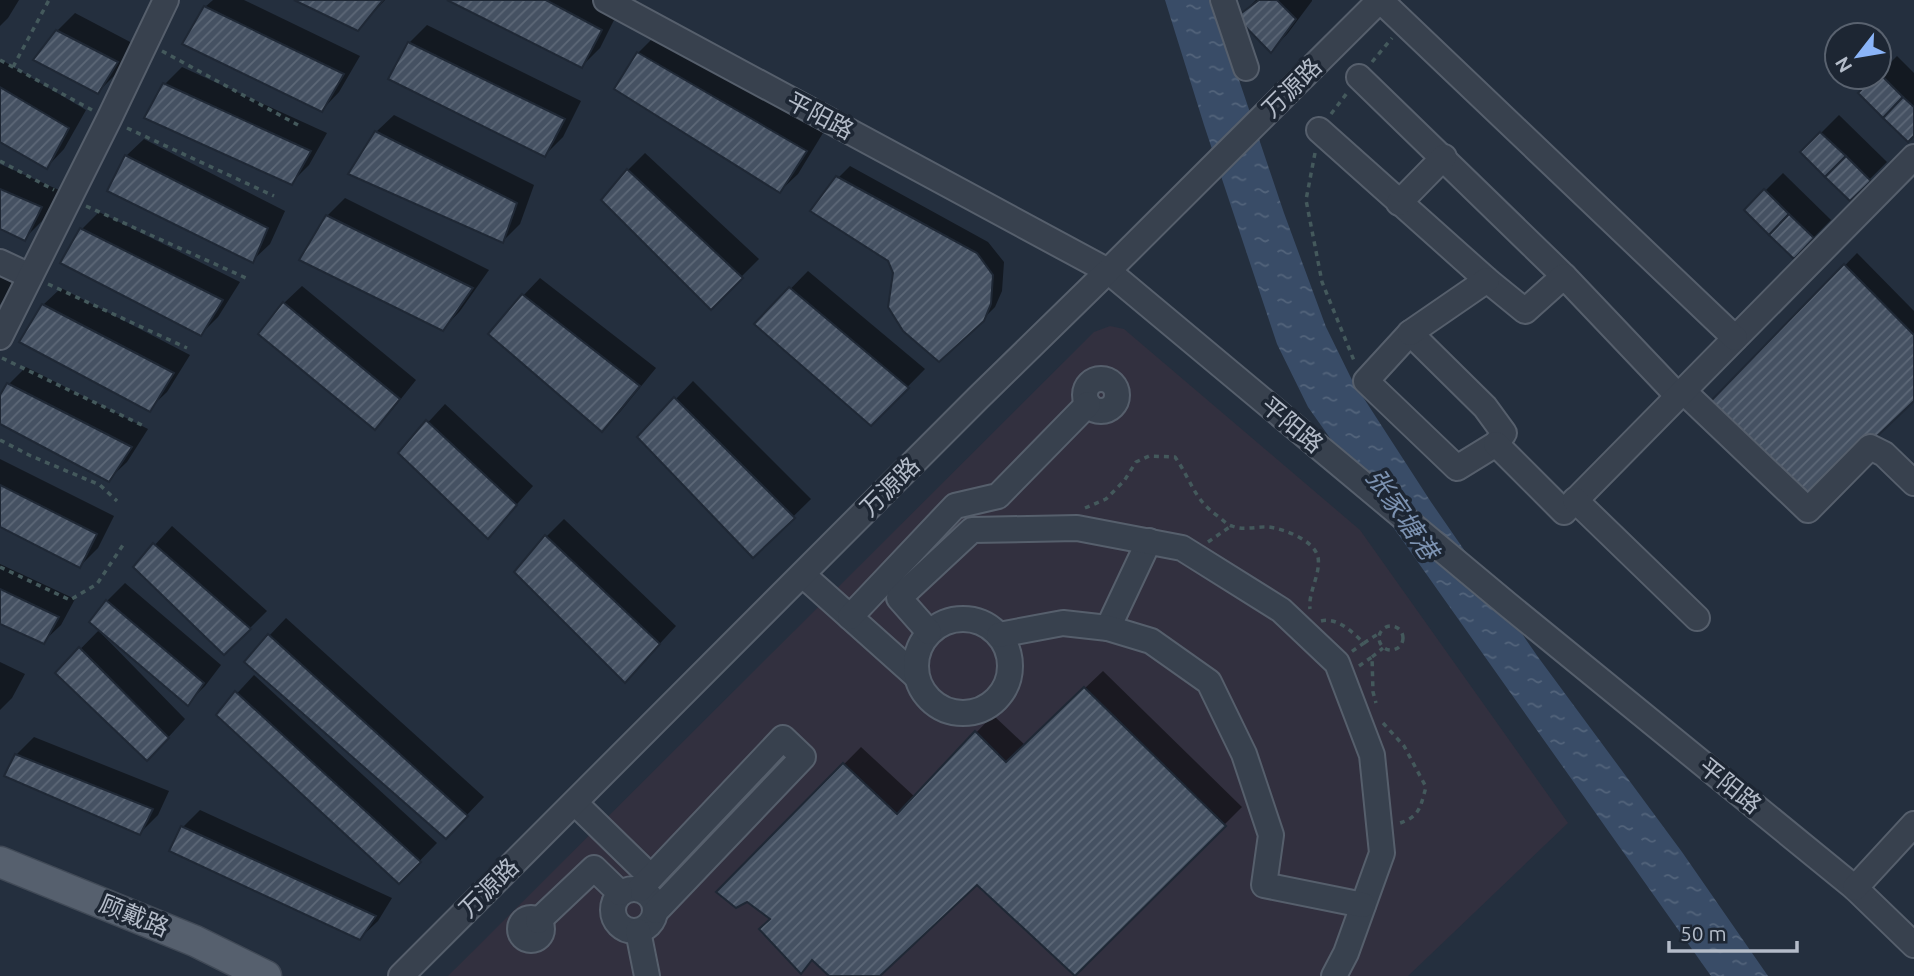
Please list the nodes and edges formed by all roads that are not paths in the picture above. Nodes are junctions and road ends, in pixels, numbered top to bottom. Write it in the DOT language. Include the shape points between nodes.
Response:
graph roads {
  1 [pos="166,0"];
  2 [pos="606,0"];
  3 [pos="1380,0"];
  4 [pos="1227,2"];
  5 [pos="1247,68"];
  6 [pos="1359,77"];
  7 [pos="1319,130"];
  8 [pos="1914,157"];
  9 [pos="1444,158"];
  10 [pos="1399,203"];
  11 [pos="0,262"];
  12 [pos="1108,271"];
  13 [pos="30,276"];
  14 [pos="1564,276"];
  15 [pos="1487,280"];
  16 [pos="1410,333"];
  17 [pos="0,337"];
  18 [pos="1735,338"];
  19 [pos="1680,394"];
  20 [pos="1088,404"];
  21 [pos="1496,444"];
  22 [pos="1914,483"];
  23 [pos="1575,500"];
  24 [pos="1149,541"];
  25 [pos="803,575"];
  26 [pos="850,617"];
  27 [pos="1696,618"];
  28 [pos="1108,628"];
  29 [pos="929,632"];
  30 [pos="999,635"];
  31 [pos="916,676"];
  32 [pos="575,803"];
  33 [pos="1914,824"];
  34 [pos="0,862"];
  35 [pos="637,886"];
  36 [pos="1854,888"];
  37 [pos="1363,905"];
  38 [pos="656,911"];
  39 [pos="538,921"];
  40 [pos="638,931"];
  41 [pos="1914,945"];
  42 [pos="266,976"];
  43 [pos="401,976"];
  44 [pos="647,976"];
  45 [pos="1334,976"];
  1 -- 13 [label="street"];
  2 -- 12 [label="street, 平阳路"];
  3 -- 12 [label="street, 万源路"];
  3 -- 18 [label="street"];
  4 -- 5 [label="street"];
  6 -- 9 [label="street"];
  7 -- 10 [label="street"];
  8 -- 18 [label="street"];
  9 -- 10 [label="street"];
  9 -- 14 [label="street"];
  10 -- 15 [label="street"];
  11 -- 13 [label="street"];
  12 -- 25 [label="street, 万源路"];
  12 -- 36 [label="street, 平阳路"];
  13 -- 17 [label="street"];
  14 -- 15 [label="street" via="1525,311"];
  14 -- 19 [label="street"];
  15 -- 16 [label="street"];
  16 -- 21 [label="street" via="1485,407 1504,433"];
  16 -- 21 [label="street" via="1366,381 1457,467"];
  18 -- 19 [label="street"];
  19 -- 22 [label="street" via="1808,510 1870,447"];
  19 -- 23 [label="street"];
  20 -- 26 [label="street" via="998,496 955,506"];
  21 -- 23 [label="street" via="1564,512"];
  23 -- 27 [label="street"];
  24 -- 28 [label="street"];
  24 -- 29 [label="street" via="1070,528 972,530 899,598"];
  24 -- 37 [label="street" via="1182,548 1281,610 1340,670 1372,755 1382,853"];
  25 -- 26 [label="street"];
  25 -- 32 [label="street, 万源路"];
  26 -- 31 [label="street"];
  28 -- 30 [label="street" via="1063,623"];
  28 -- 37 [label="street" via="1151,640 1209,682 1244,754 1271,835 1264,885"];
  29 -- 30 [label="street" via="956,618 972,619"];
  29 -- 31 [label="street" via="919,645"];
  30 -- 31 [label="street" via="1009,656 1009,679 1002,694 977,712 961,714 932,702"];
  32 -- 35 [label="street"];
  32 -- 43 [label="street, 万源路"];
  33 -- 36 [label="street"];
  34 -- 42 [label="main road, 顾戴路" via="195,940"];
  35 -- 38 [label="street" via="652,897"];
  35 -- 38 [label="street" via="783,738 803,757"];
  35 -- 39 [label="street" via="594,868"];
  35 -- 40 [label="street" via="613,906 615,919 625,929"];
  36 -- 41 [label="street, 平阳路"];
  37 -- 45 [label="street"];
  38 -- 40 [label="street" via="650,924"];
  40 -- 44 [label="street"];
}
